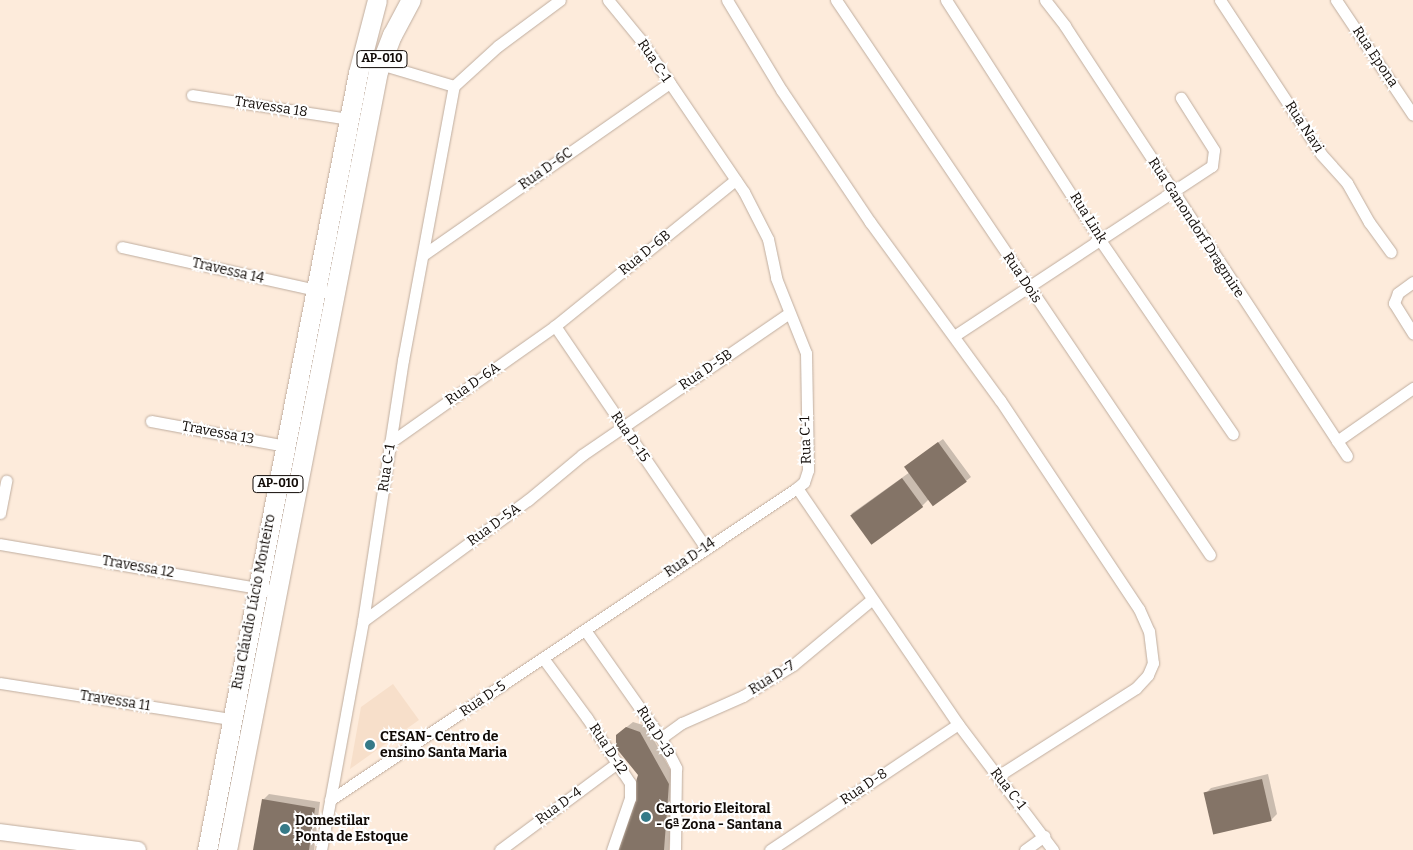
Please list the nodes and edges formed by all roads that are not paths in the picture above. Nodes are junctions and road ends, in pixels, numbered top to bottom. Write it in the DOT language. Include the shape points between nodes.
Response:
graph roads {
  1 [pos="377,0"];
  2 [pos="411,0"];
  3 [pos="560,0"];
  4 [pos="608,0"];
  5 [pos="727,0"];
  6 [pos="836,0"];
  7 [pos="946,0"];
  8 [pos="1045,0"];
  9 [pos="1220,0"];
  10 [pos="1336,0"];
  11 [pos="361,58"];
  12 [pos="380,64"];
  13 [pos="670,83"];
  14 [pos="454,86"];
  15 [pos="192,95"];
  16 [pos="1181,98"];
  17 [pos="1413,115"];
  18 [pos="358,121"];
  19 [pos="735,180"];
  20 [pos="1172,193"];
  21 [pos="1100,240"];
  22 [pos="122,247"];
  23 [pos="1391,252"];
  24 [pos="423,255"];
  25 [pos="1413,282"];
  26 [pos="1028,288"];
  27 [pos="325,292"];
  28 [pos="789,313"];
  29 [pos="555,326"];
  30 [pos="1413,334"];
  31 [pos="954,336"];
  32 [pos="1413,388"];
  33 [pos="151,421"];
  34 [pos="622,427"];
  35 [pos="1233,434"];
  36 [pos="1337,441"];
  37 [pos="392,442"];
  38 [pos="286,446"];
  39 [pos="1347,456"];
  40 [pos="6,481"];
  41 [pos="796,488"];
  42 [pos="0,513"];
  43 [pos="0,544"];
  44 [pos="705,547"];
  45 [pos="1210,555"];
  46 [pos="266,589"];
  47 [pos="870,600"];
  48 [pos="363,621"];
  49 [pos="585,630"];
  50 [pos="543,658"];
  51 [pos="0,683"];
  52 [pos="231,719"];
  53 [pos="958,724"];
  54 [pos="661,738"];
  55 [pos="618,763"];
  56 [pos="998,776"];
  57 [pos="330,800"];
  58 [pos="0,832"];
  59 [pos="1044,836"];
  60 [pos="138,850"];
  61 [pos="207,850"];
  62 [pos="226,850"];
  63 [pos="322,850"];
  64 [pos="500,850"];
  65 [pos="612,850"];
  66 [pos="675,850"];
  67 [pos="770,850"];
  68 [pos="1025,850"];
  69 [pos="1053,850"];
  1 -- 11 [label="main road, AP-010"];
  2 -- 12 [label="main road, AP-010"];
  3 -- 14 [label="street" via="498,46"];
  4 -- 13 [label="street, Rua C-1"];
  5 -- 31 [label="street" via="782,91 870,222"];
  6 -- 26 [label="street, Rua Dois"];
  7 -- 21 [label="street, Rua Link"];
  8 -- 20 [label="street, Rua Ganondorf Dragmire" via="1066,26"];
  9 -- 23 [label="street, Rua Navi" via="1321,154 1347,183"];
  10 -- 17 [label="street, Rua Epona"];
  11 -- 12 [label="main road"];
  11 -- 18 [label="main road, AP-010"];
  12 -- 14 [label="street"];
  12 -- 18 [label="main road, AP-010"];
  13 -- 19 [label="street, Rua C-1"];
  13 -- 24 [label="street, Rua D-6C"];
  14 -- 24 [label="street, Rua C-1"];
  15 -- 18 [label="street, Travessa 18"];
  16 -- 20 [label="street" via="1214,150 1215,159 1212,166"];
  18 -- 27 [label="main road, Rua Cláudio Lúcio Monteiro / AP-010"];
  19 -- 28 [label="street, Rua C-1" via="765,232"];
  19 -- 29 [label="street, Rua D-6B"];
  20 -- 21 [label="street"];
  20 -- 36 [label="street, Rua Ganondorf Dragmire"];
  21 -- 26 [label="street"];
  21 -- 35 [label="street, Rua Link"];
  22 -- 27 [label="street, Travessa 14"];
  24 -- 37 [label="street, Rua C-1"];
  25 -- 30 [label="street" via="1398,293 1394,303"];
  26 -- 31 [label="street"];
  26 -- 45 [label="street, Rua Dois"];
  27 -- 38 [label="main road, Rua Cláudio Lúcio Monteiro / AP-010"];
  27 -- 46 [label="main road, Rua Cláudio Lúcio Monteiro / AP-010"];
  28 -- 34 [label="street, Rua D-5B"];
  28 -- 41 [label="street, Rua C-1" via="803,342 806,360 808,470 804,482"];
  29 -- 34 [label="street, Rua D-15"];
  29 -- 37 [label="street, Rua D-6A"];
  31 -- 56 [label="street" via="1139,609 1153,649 1153,663 1148,675 1136,688"];
  32 -- 36 [label="street"];
  33 -- 38 [label="street, Travessa 13"];
  34 -- 44 [label="street, Rua D-15"];
  34 -- 48 [label="street, Rua D-5A"];
  36 -- 39 [label="street, Rua Ganondorf Dragmire"];
  37 -- 48 [label="street, Rua C-1"];
  38 -- 46 [label="main road, Rua Cláudio Lúcio Monteiro / AP-010"];
  40 -- 42 [label="street"];
  41 -- 44 [label="street, Rua D-14"];
  41 -- 47 [label="street, Rua C-1"];
  43 -- 46 [label="street, Travessa 12"];
  44 -- 49 [label="street, Rua D-14"];
  46 -- 52 [label="main road, Rua Cláudio Lúcio Monteiro / AP-010"];
  46 -- 62 [label="main road, Rua Cláudio Lúcio Monteiro / AP-010"];
  47 -- 53 [label="street, Rua C-1"];
  47 -- 54 [label="street, Rua D-7" via="793,665 742,696 682,723"];
  48 -- 57 [label="street, Rua C-1"];
  49 -- 50 [label="street, Rua D-5"];
  49 -- 54 [label="street, Rua D-13"];
  50 -- 55 [label="street, Rua D-12"];
  50 -- 57 [label="street, Rua D-5"];
  51 -- 52 [label="street, Travessa 11"];
  52 -- 61 [label="main road, Rua Cláudio Lúcio Monteiro / AP-010"];
  53 -- 56 [label="street, Rua C-1"];
  53 -- 67 [label="street, Rua D-8"];
  54 -- 66 [label="street, Rua D-13" via="678,772"];
  55 -- 64 [label="street, Rua D-4"];
  55 -- 65 [label="street, Rua D-12" via="631,790"];
  56 -- 59 [label="street, Rua C-1"];
  57 -- 63 [label="street, Rua C-1"];
  58 -- 60 [label="street"];
  59 -- 68 [label="street"];
  59 -- 69 [label="street, Rua C-1"];
}
